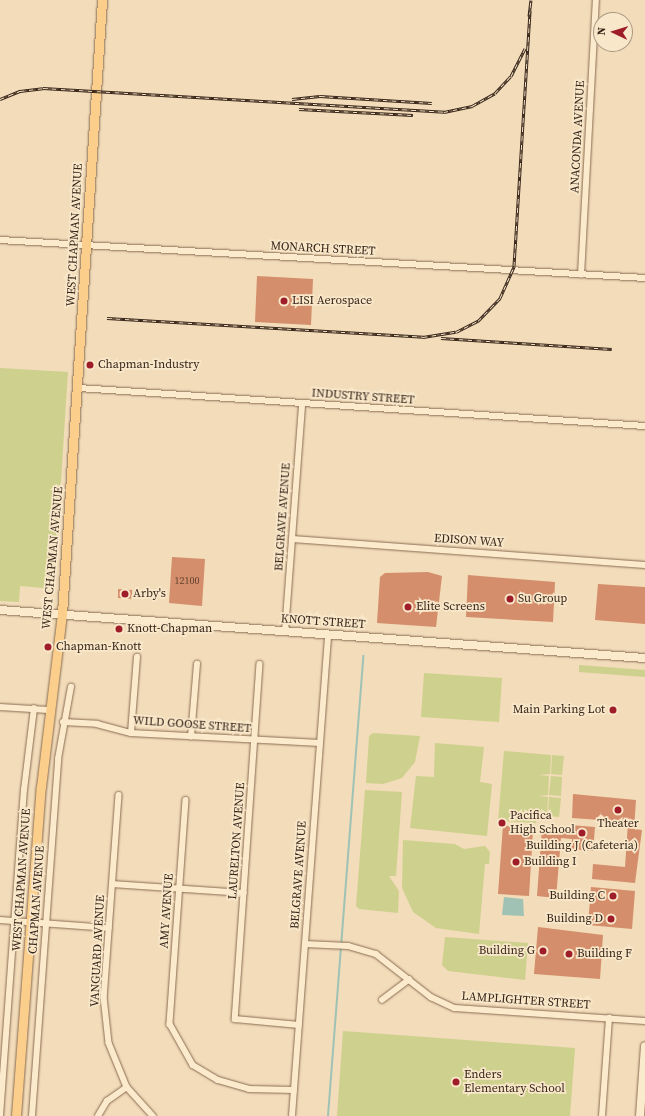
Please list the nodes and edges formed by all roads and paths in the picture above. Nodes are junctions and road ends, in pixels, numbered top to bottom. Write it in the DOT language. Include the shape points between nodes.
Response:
graph roads {
  1 [pos="102,0"];
  2 [pos="596,0"];
  3 [pos="0,240"];
  4 [pos="85,246"];
  5 [pos="580,275"];
  6 [pos="645,278"];
  7 [pos="79,388"];
  8 [pos="302,404"];
  9 [pos="645,426"];
  10 [pos="292,539"];
  11 [pos="645,564"];
  12 [pos="0,610"];
  13 [pos="62,614"];
  14 [pos="286,632"];
  15 [pos="328,635"];
  16 [pos="137,657"];
  17 [pos="645,658"];
  18 [pos="196,664"];
  19 [pos="260,664"];
  20 [pos="71,687"];
  21 [pos="0,707"];
  22 [pos="34,709"];
  23 [pos="48,710"];
  24 [pos="63,722"];
  25 [pos="131,733"];
  26 [pos="191,737"];
  27 [pos="255,740"];
  28 [pos="320,742"];
  29 [pos="119,795"];
  30 [pos="186,800"];
  31 [pos="112,884"];
  32 [pos="179,889"];
  33 [pos="244,893"];
  34 [pos="0,920"];
  35 [pos="15,921"];
  36 [pos="31,922"];
  37 [pos="46,924"];
  38 [pos="109,928"];
  39 [pos="305,944"];
  40 [pos="409,980"];
  41 [pos="382,1000"];
  42 [pos="609,1018"];
  43 [pos="645,1021"];
  44 [pos="299,1025"];
  45 [pos="645,1046"];
  46 [pos="127,1086"];
  47 [pos="294,1090"];
  48 [pos="0,1116"];
  49 [pos="16,1116"];
  50 [pos="32,1116"];
  51 [pos="98,1116"];
  52 [pos="153,1116"];
  53 [pos="292,1116"];
  54 [pos="602,1116"];
  55 [pos="640,1116"];
  1 -- 4 [label="main road, WEST CHAPMAN AVENUE"];
  2 -- 5 [label="street, ANACONDA AVENUE"];
  3 -- 4 [label="street, MONARCH STREET"];
  4 -- 5 [label="street, MONARCH STREET"];
  4 -- 7 [label="main road, WEST CHAPMAN AVENUE"];
  5 -- 6 [label="street, MONARCH STREET"];
  7 -- 8 [label="street, INDUSTRY STREET"];
  7 -- 13 [label="main road, WEST CHAPMAN AVENUE"];
  8 -- 9 [label="street, INDUSTRY STREET"];
  8 -- 10 [label="street, BELGRAVE AVENUE"];
  10 -- 11 [label="street, EDISON WAY"];
  10 -- 14 [label="street, BELGRAVE AVENUE"];
  12 -- 13 [label="main road, KNOTT STREET"];
  13 -- 14 [label="main road, KNOTT STREET"];
  13 -- 23 [label="main road, WEST CHAPMAN AVENUE"];
  14 -- 15 [label="main road, KNOTT STREET"];
  15 -- 17 [label="main road, KNOTT STREET"];
  15 -- 28 [label="street, BELGRAVE AVENUE"];
  16 -- 25 [label="street"];
  18 -- 26 [label="street"];
  19 -- 27 [label="street, LAURELTON AVENUE"];
  20 -- 24 [label="street, CHAPMAN AVENUE"];
  21 -- 22 [label="street"];
  22 -- 23 [label="street"];
  22 -- 35 [label="street, CHAPMAN AVENUE"];
  23 -- 36 [label="main road, WEST CHAPMAN AVENUE"];
  24 -- 25 [label="street, WILD GOOSE STREET" via="97,724"];
  24 -- 37 [label="street, CHAPMAN AVENUE"];
  25 -- 26 [label="street, WILD GOOSE STREET"];
  26 -- 27 [label="street, WILD GOOSE STREET"];
  27 -- 28 [label="street, WILD GOOSE STREET"];
  27 -- 33 [label="street, LAURELTON AVENUE"];
  28 -- 39 [label="street, BELGRAVE AVENUE"];
  29 -- 31 [label="street, VANGUARD AVENUE"];
  30 -- 32 [label="street, AMY AVENUE"];
  31 -- 32 [label="street"];
  31 -- 38 [label="street, VANGUARD AVENUE"];
  32 -- 33 [label="street"];
  32 -- 47 [label="street, AMY AVENUE" via="170,1024 193,1065 218,1080 249,1088"];
  33 -- 44 [label="street, LAURELTON AVENUE" via="235,1019"];
  34 -- 35 [label="street"];
  35 -- 36 [label="street"];
  35 -- 48 [label="street, CHAPMAN AVENUE"];
  36 -- 37 [label="street"];
  36 -- 49 [label="main road, WEST CHAPMAN AVENUE"];
  37 -- 38 [label="street"];
  37 -- 50 [label="street, CHAPMAN AVENUE"];
  38 -- 46 [label="street, VANGUARD AVENUE" via="104,996 109,1043"];
  39 -- 40 [label="street, LAMPLIGHTER STREET" via="348,946 376,954"];
  39 -- 44 [label="street, BELGRAVE AVENUE"];
  40 -- 41 [label="street"];
  40 -- 42 [label="street, LAMPLIGHTER STREET" via="431,997 455,1008"];
  42 -- 43 [label="street, LAMPLIGHTER STREET"];
  42 -- 54 [label="street"];
  44 -- 47 [label="street, BELGRAVE AVENUE"];
  45 -- 55 [label="main road"];
  46 -- 51 [label="street" via="107,1101"];
  46 -- 52 [label="street, VANGUARD AVENUE"];
  47 -- 53 [label="street, BELGRAVE AVENUE"];
}
